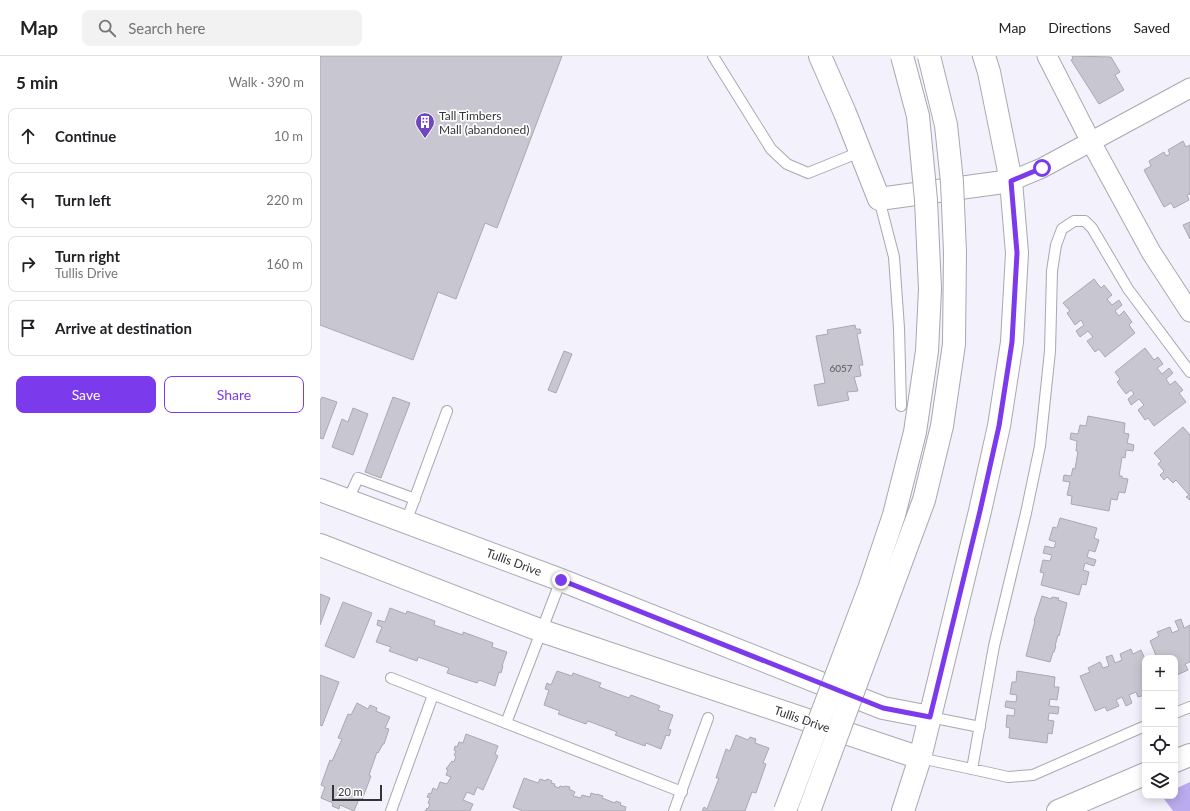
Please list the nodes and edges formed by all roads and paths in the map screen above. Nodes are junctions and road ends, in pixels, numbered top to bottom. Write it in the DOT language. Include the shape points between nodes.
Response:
graph roads {
  1 [pos="712,56"];
  2 [pos="820,56"];
  3 [pos="902,56"];
  4 [pos="930,56"];
  5 [pos="984,56"];
  6 [pos="1047,56"];
  7 [pos="1190,88"];
  8 [pos="1091,142"];
  9 [pos="860,152"];
  10 [pos="1011,181"];
  11 [pos="879,199"];
  12 [pos="1190,312"];
  13 [pos="1190,372"];
  14 [pos="901,406"];
  15 [pos="447,411"];
  16 [pos="320,490"];
  17 [pos="415,499"];
  18 [pos="348,500"];
  19 [pos="406,522"];
  20 [pos="320,545"];
  21 [pos="561,580"];
  22 [pos="542,631"];
  23 [pos="391,678"];
  24 [pos="433,695"];
  25 [pos="1190,706"];
  26 [pos="1178,712"];
  27 [pos="930,717"];
  28 [pos="708,718"];
  29 [pos="506,723"];
  30 [pos="980,727"];
  31 [pos="1143,727"];
  32 [pos="1190,755"];
  33 [pos="920,758"];
  34 [pos="1178,760"];
  35 [pos="972,769"];
  36 [pos="1142,775"];
  37 [pos="682,792"];
  38 [pos="392,811"];
  39 [pos="674,811"];
  40 [pos="785,811"];
  41 [pos="809,811"];
  42 [pos="903,811"];
  43 [pos="1058,811"];
  1 -- 9 [label="lane" via="771,149 787,164 808,173"];
  2 -- 9 [label="street"];
  3 -- 40 [label="street, bridge" via="918,116 926,200 930,289 927,351 915,432 894,515"];
  4 -- 41 [label="street, bridge" via="946,125 955,252 954,344 942,426 924,500"];
  5 -- 10 [label="street"];
  6 -- 8 [label="street"];
  7 -- 8 [label="street"];
  8 -- 10 [label="street"];
  8 -- 12 [label="street" via="1151,252"];
  9 -- 11 [label="street"];
  10 -- 11 [label="street"];
  10 -- 27 [label="street" via="1017,253 1012,342 999,426"];
  11 -- 14 [label="lane" via="894,257"];
  13 -- 30 [label="lane" via="1128,289 1092,228 1085,221 1074,221 1062,229 1056,245 1052,271 1050,351 1040,446 994,646"];
  15 -- 17 [label="lane"];
  16 -- 18 [label="street, Tullis Drive"];
  17 -- 18 [label="lane" via="358,478"];
  17 -- 19 [label="lane"];
  18 -- 19 [label="street, Tullis Drive"];
  19 -- 21 [label="street, Tullis Drive"];
  20 -- 22 [label="street, Tullis Drive"];
  21 -- 22 [label="lane"];
  21 -- 27 [label="street, Tullis Drive" via="883,708"];
  22 -- 29 [label="lane"];
  22 -- 33 [label="street, Tullis Drive"];
  23 -- 24 [label="lane"];
  24 -- 29 [label="lane"];
  24 -- 38 [label="lane"];
  25 -- 26 [label="lane"];
  27 -- 30 [label="lane, Tullis Drive"];
  27 -- 33 [label="street"];
  28 -- 37 [label="lane"];
  29 -- 37 [label="lane"];
  30 -- 35 [label="lane"];
  31 -- 35 [label="lane, Tullis Drive" via="1033,775 1008,777"];
  32 -- 34 [label="street"];
  33 -- 35 [label="lane, Tullis Drive"];
  33 -- 42 [label="street"];
  36 -- 43 [label="street"];
  37 -- 39 [label="lane"];
}
